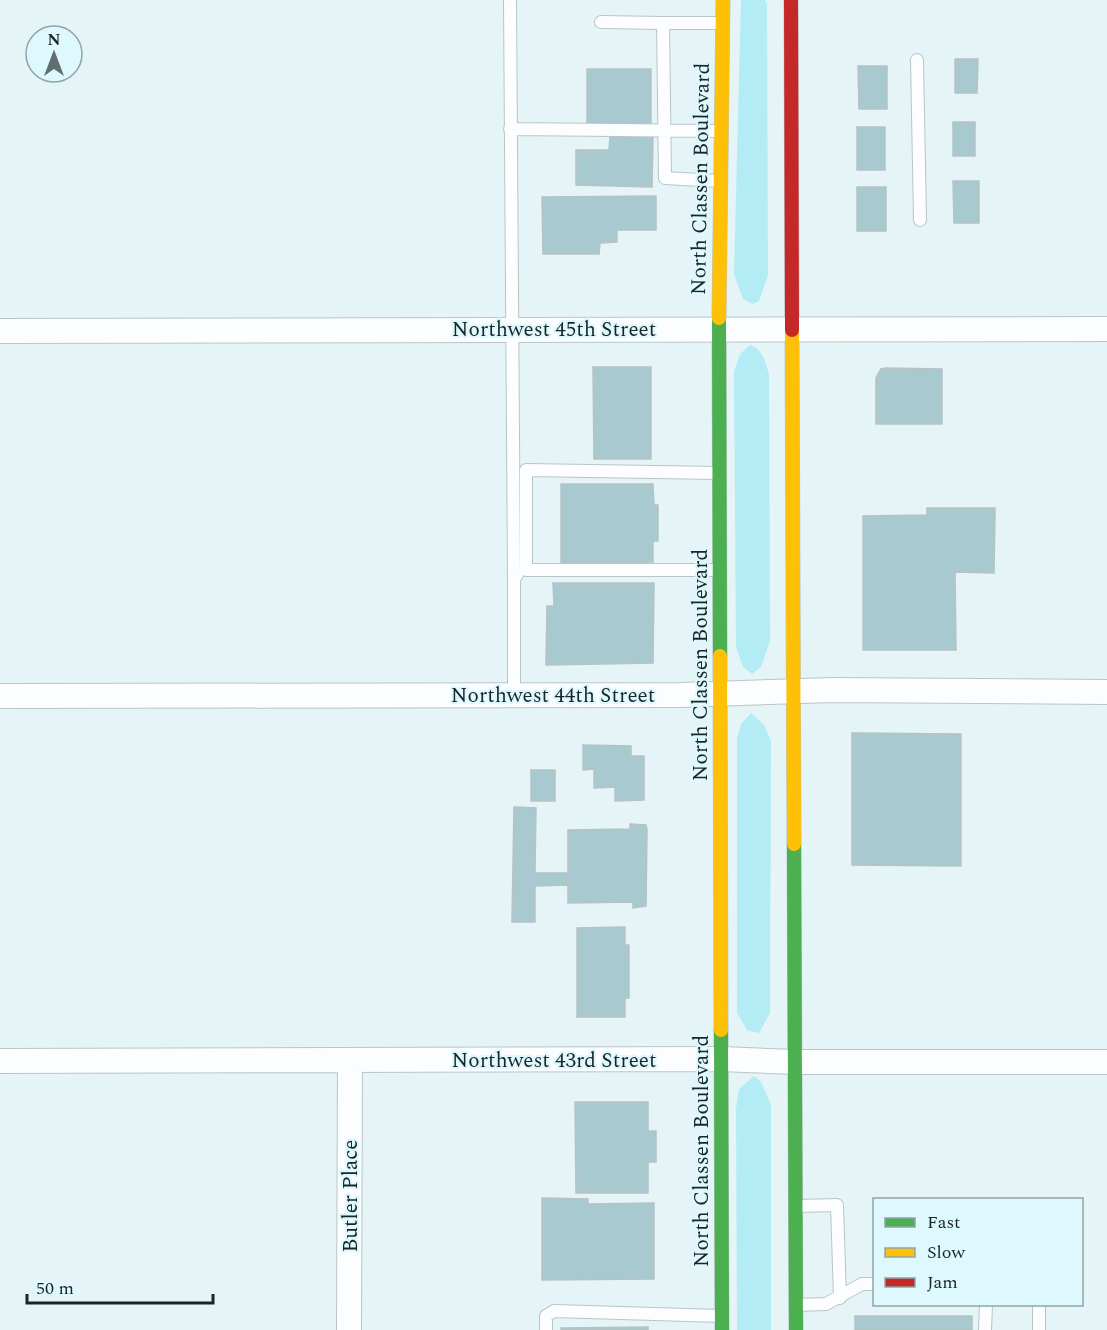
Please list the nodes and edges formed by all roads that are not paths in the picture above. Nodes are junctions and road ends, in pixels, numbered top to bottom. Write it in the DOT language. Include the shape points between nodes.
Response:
graph roads {
  1 [pos="510,0"];
  2 [pos="723,0"];
  3 [pos="791,0"];
  4 [pos="601,22"];
  5 [pos="663,22"];
  6 [pos="722,23"];
  7 [pos="917,60"];
  8 [pos="510,129"];
  9 [pos="665,130"];
  10 [pos="721,131"];
  11 [pos="721,181"];
  12 [pos="920,220"];
  13 [pos="719,328"];
  14 [pos="510,329"];
  15 [pos="1107,329"];
  16 [pos="0,331"];
  17 [pos="792,331"];
  18 [pos="720,473"];
  19 [pos="526,570"];
  20 [pos="721,570"];
  21 [pos="514,579"];
  22 [pos="793,691"];
  23 [pos="1107,692"];
  24 [pos="721,694"];
  25 [pos="513,695"];
  26 [pos="0,696"];
  27 [pos="721,1059"];
  28 [pos="0,1061"];
  29 [pos="350,1061"];
  30 [pos="795,1062"];
  31 [pos="1107,1062"];
  32 [pos="795,1206"];
  33 [pos="873,1284"];
  34 [pos="840,1298"];
  35 [pos="795,1305"];
  36 [pos="986,1306"];
  37 [pos="1039,1306"];
  38 [pos="722,1323"];
  39 [pos="349,1330"];
  40 [pos="546,1330"];
  41 [pos="795,1330"];
  42 [pos="985,1330"];
  43 [pos="1039,1330"];
  1 -- 8 [label="lane"];
  2 -- 6 [label="main road, North Classen Boulevard"];
  3 -- 17 [label="main road"];
  4 -- 5 [label="lane"];
  5 -- 6 [label="lane"];
  5 -- 9 [label="lane"];
  6 -- 10 [label="main road, North Classen Boulevard"];
  7 -- 12 [label="lane"];
  8 -- 9 [label="lane"];
  8 -- 14 [label="lane"];
  9 -- 10 [label="lane"];
  9 -- 11 [label="lane" via="665,178"];
  10 -- 11 [label="main road, North Classen Boulevard"];
  11 -- 13 [label="main road, North Classen Boulevard"];
  13 -- 14 [label="street, Northwest 45th Street"];
  13 -- 17 [label="street, Northwest 45th Street"];
  13 -- 18 [label="main road, North Classen Boulevard"];
  14 -- 16 [label="street, Northwest 45th Street"];
  14 -- 21 [label="lane"];
  15 -- 17 [label="street, Northwest 45th Street"];
  17 -- 22 [label="main road"];
  18 -- 19 [label="lane" via="526,470"];
  18 -- 20 [label="main road, North Classen Boulevard"];
  19 -- 20 [label="lane"];
  19 -- 21 [label="lane"];
  20 -- 24 [label="main road, North Classen Boulevard"];
  21 -- 25 [label="lane"];
  22 -- 23 [label="street, Northwest 44th Street"];
  22 -- 24 [label="street, Northwest 44th Street"];
  22 -- 30 [label="main road"];
  24 -- 25 [label="street, Northwest 44th Street"];
  24 -- 27 [label="main road, North Classen Boulevard"];
  25 -- 26 [label="street, Northwest 44th Street"];
  27 -- 29 [label="street, Northwest 43rd Street"];
  27 -- 30 [label="street, Northwest 43rd Street"];
  27 -- 38 [label="main road, North Classen Boulevard"];
  28 -- 29 [label="street, Northwest 43rd Street"];
  29 -- 39 [label="street, Butler Place"];
  30 -- 31 [label="street, Northwest 43rd Street"];
  30 -- 32 [label="main road"];
  32 -- 34 [label="lane" via="837,1205"];
  32 -- 35 [label="main road"];
  33 -- 34 [label="lane" via="862,1284"];
  34 -- 35 [label="lane" via="826,1304"];
  35 -- 41 [label="main road"];
  36 -- 42 [label="lane"];
  37 -- 43 [label="lane"];
  38 -- 40 [label="lane" via="554,1311 546,1316"];
}
